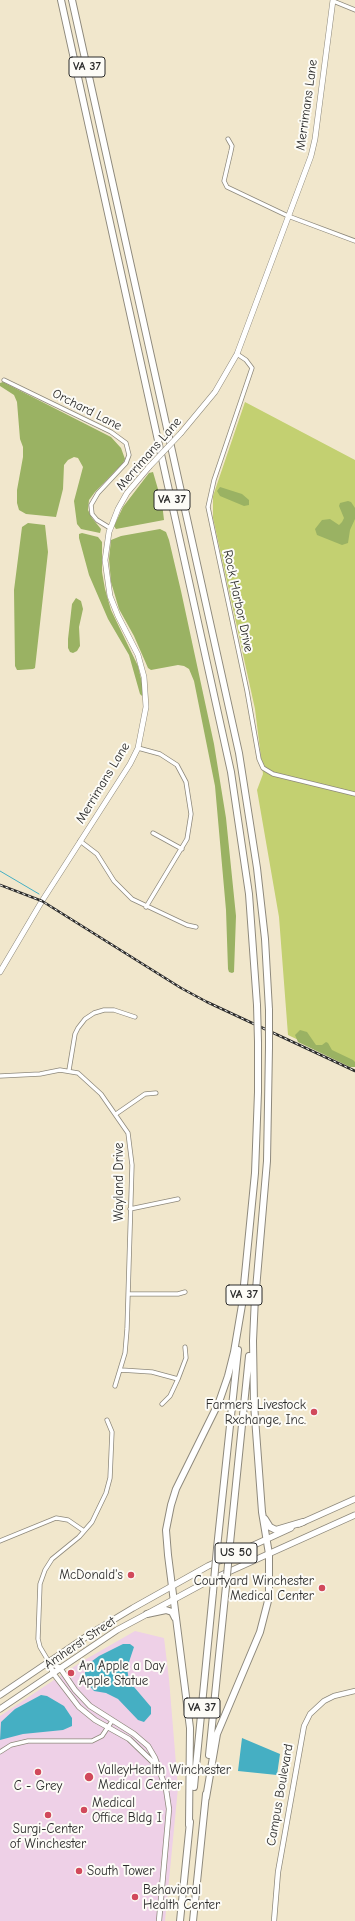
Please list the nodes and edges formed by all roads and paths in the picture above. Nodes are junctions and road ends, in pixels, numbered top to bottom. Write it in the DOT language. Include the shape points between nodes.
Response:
graph roads {
  1 [pos="61,0"];
  2 [pos="72,0"];
  3 [pos="333,0"];
  4 [pos="355,10"];
  5 [pos="228,139"];
  6 [pos="288,216"];
  7 [pos="355,240"];
  8 [pos="237,354"];
  9 [pos="4,380"];
  10 [pos="110,528"];
  11 [pos="138,748"];
  12 [pos="355,794"];
  13 [pos="153,833"];
  14 [pos="80,841"];
  15 [pos="182,849"];
  16 [pos="146,907"];
  17 [pos="196,927"];
  18 [pos="0,972"];
  19 [pos="135,1017"];
  20 [pos="69,1070"];
  21 [pos="0,1076"];
  22 [pos="156,1093"];
  23 [pos="116,1114"];
  24 [pos="178,1199"];
  25 [pos="130,1209"];
  26 [pos="185,1292"];
  27 [pos="244,1293"];
  28 [pos="128,1294"];
  29 [pos="255,1297"];
  30 [pos="184,1347"];
  31 [pos="121,1370"];
  32 [pos="178,1379"];
  33 [pos="115,1386"];
  34 [pos="162,1404"];
  35 [pos="107,1420"];
  36 [pos="355,1499"];
  37 [pos="262,1512"];
  38 [pos="355,1515"];
  39 [pos="303,1522"];
  40 [pos="84,1532"];
  41 [pos="265,1540"];
  42 [pos="0,1541"];
  43 [pos="269,1554"];
  44 [pos="172,1586"];
  45 [pos="174,1599"];
  46 [pos="147,1614"];
  47 [pos="177,1622"];
  48 [pos="49,1662"];
  49 [pos="60,1668"];
  50 [pos="53,1673"];
  51 [pos="355,1691"];
  52 [pos="343,1694"];
  53 [pos="355,1694"];
  54 [pos="0,1695"];
  55 [pos="0,1709"];
  56 [pos="112,1721"];
  57 [pos="109,1728"];
  58 [pos="0,1752"];
  59 [pos="157,1766"];
  60 [pos="206,1798"];
  61 [pos="189,1825"];
  62 [pos="159,1921"];
  63 [pos="180,1921"];
  64 [pos="193,1921"];
  65 [pos="274,1921"];
  1 -- 27 [label="highway, VA 37, bridge" via="230,765 249,894 258,1042 255,1173"];
  2 -- 29 [label="highway, VA 37, bridge" via="239,753 257,868 270,1047 267,1161"];
  3 -- 4 [label="street"];
  3 -- 6 [label="main road, Merrimans Lane" via="314,147"];
  5 -- 6 [label="street" via="232,151 224,181 226,186"];
  6 -- 7 [label="street"];
  6 -- 8 [label="main road, Merrimans Lane"];
  8 -- 10 [label="main road, Merrimans Lane, bridge" via="216,392 127,493"];
  8 -- 12 [label="street, Rock Harbor Drive" via="252,368 214,480 208,507 249,697 259,759 263,768 274,774"];
  9 -- 10 [label="street, Orchard Lane" via="111,432 126,443 129,455 126,463 98,493 91,505 92,514"];
  10 -- 11 [label="main road, Merrimans Lane" via="105,560 108,589 116,614 138,655 146,687 145,718"];
  11 -- 14 [label="main road, Merrimans Lane"];
  11 -- 15 [label="street" via="166,757 177,765 183,776 191,814 190,830"];
  13 -- 15 [label="street"];
  14 -- 16 [label="street" via="101,858 122,891"];
  14 -- 18 [label="main road, Merrimans Lane"];
  15 -- 16 [label="street"];
  16 -- 17 [label="street"];
  19 -- 20 [label="street" via="114,1010 104,1010 85,1019 75,1034"];
  20 -- 21 [label="street"];
  20 -- 23 [label="street, Wayland Drive" via="83,1076 93,1085"];
  22 -- 23 [label="street" via="145,1094"];
  23 -- 25 [label="street, Wayland Drive" via="129,1138 132,1165"];
  24 -- 25 [label="street"];
  25 -- 28 [label="street, Wayland Drive"];
  26 -- 28 [label="street"];
  27 -- 44 [label="highway" via="234,1352 224,1390 180,1479 171,1505 166,1530"];
  27 -- 61 [label="highway, VA 37, bridge"];
  28 -- 31 [label="street, Wayland Drive" via="126,1343"];
  29 -- 37 [label="highway" via="253,1398"];
  29 -- 60 [label="highway, VA 37, bridge"];
  30 -- 32 [label="street" via="186,1358"];
  31 -- 32 [label="street" via="152,1372"];
  31 -- 33 [label="street, Wayland Drive"];
  32 -- 34 [label="street" via="168,1399"];
  35 -- 40 [label="street" via="112,1432 108,1486 92,1522"];
  36 -- 39 [label="main road, US 50"];
  37 -- 39 [label="highway" via="266,1522 273,1529 285,1529"];
  37 -- 41 [label="highway"];
  38 -- 43 [label="main road, US 50"];
  39 -- 41 [label="main road, US 50"];
  40 -- 42 [label="street" via="68,1520 56,1518"];
  40 -- 48 [label="street" via="52,1559 40,1584 38,1638"];
  41 -- 43 [label="highway"];
  41 -- 44 [label="main road, US 50" via="224,1558"];
  43 -- 45 [label="main road, US 50"];
  43 -- 60 [label="highway" via="270,1591 266,1616 217,1734"];
  44 -- 45 [label="highway"];
  44 -- 48 [label="main road, Amherst Street / US 50" via="122,1614"];
  45 -- 46 [label="main road, Amherst Street / US 50"];
  45 -- 47 [label="highway"];
  46 -- 47 [label="highway" via="158,1610 169,1611"];
  46 -- 49 [label="main road, Amherst Street / US 50" via="117,1630"];
  47 -- 61 [label="highway" via="190,1728"];
  48 -- 49 [label="street"];
  48 -- 50 [label="street"];
  48 -- 54 [label="main road, Amherst Street / US 50"];
  49 -- 50 [label="main road, Amherst Street / US 50"];
  49 -- 56 [label="street" via="82,1699"];
  50 -- 55 [label="main road, Amherst Street / US 50"];
  50 -- 57 [label="street" via="79,1707"];
  51 -- 52 [label="street, Campus Boulevard"];
  52 -- 53 [label="street, Campus Boulevard"];
  52 -- 65 [label="street, Campus Boulevard" via="321,1703 310,1714 304,1726 278,1872"];
  56 -- 57 [label="street"];
  56 -- 59 [label="street" via="141,1740 152,1752"];
  57 -- 58 [label="street" via="100,1738 90,1742 28,1741 11,1745"];
  57 -- 59 [label="street" via="129,1739"];
  59 -- 62 [label="street" via="166,1789 169,1809"];
  60 -- 64 [label="highway, VA 37"];
  61 -- 63 [label="highway, VA 37"];
}
